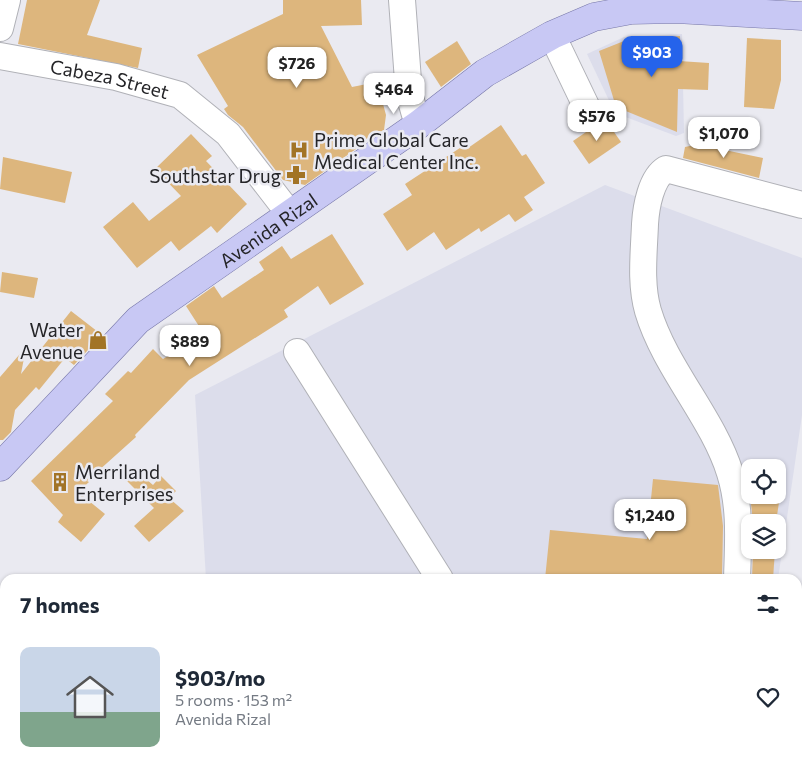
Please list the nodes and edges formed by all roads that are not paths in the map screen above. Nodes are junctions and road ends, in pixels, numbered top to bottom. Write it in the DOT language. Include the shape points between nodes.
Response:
graph roads {
  1 [pos="7,0"];
  2 [pos="402,0"];
  3 [pos="631,5"];
  4 [pos="802,16"];
  5 [pos="0,28"];
  6 [pos="552,35"];
  7 [pos="0,56"];
  8 [pos="590,112"];
  9 [pos="418,125"];
  10 [pos="802,205"];
  11 [pos="289,213"];
  12 [pos="297,352"];
  13 [pos="0,467"];
  14 [pos="437,574"];
  15 [pos="736,574"];
  1 -- 5 [label="street"];
  2 -- 9 [label="street" via="409,94"];
  3 -- 4 [label="main road, Avenida Rizal"];
  3 -- 6 [label="main road, Avenida Rizal"];
  6 -- 8 [label="street"];
  6 -- 9 [label="main road, Avenida Rizal" via="485,74"];
  7 -- 11 [label="street, Cabeza Street" via="116,77 180,95 228,134"];
  9 -- 11 [label="main road, Avenida Rizal"];
  10 -- 15 [label="street" via="666,169 656,180 646,209 643,270 648,310 673,368 730,472 738,505"];
  11 -- 13 [label="main road, Avenida Rizal" via="138,320"];
  12 -- 14 [label="street"];
}
